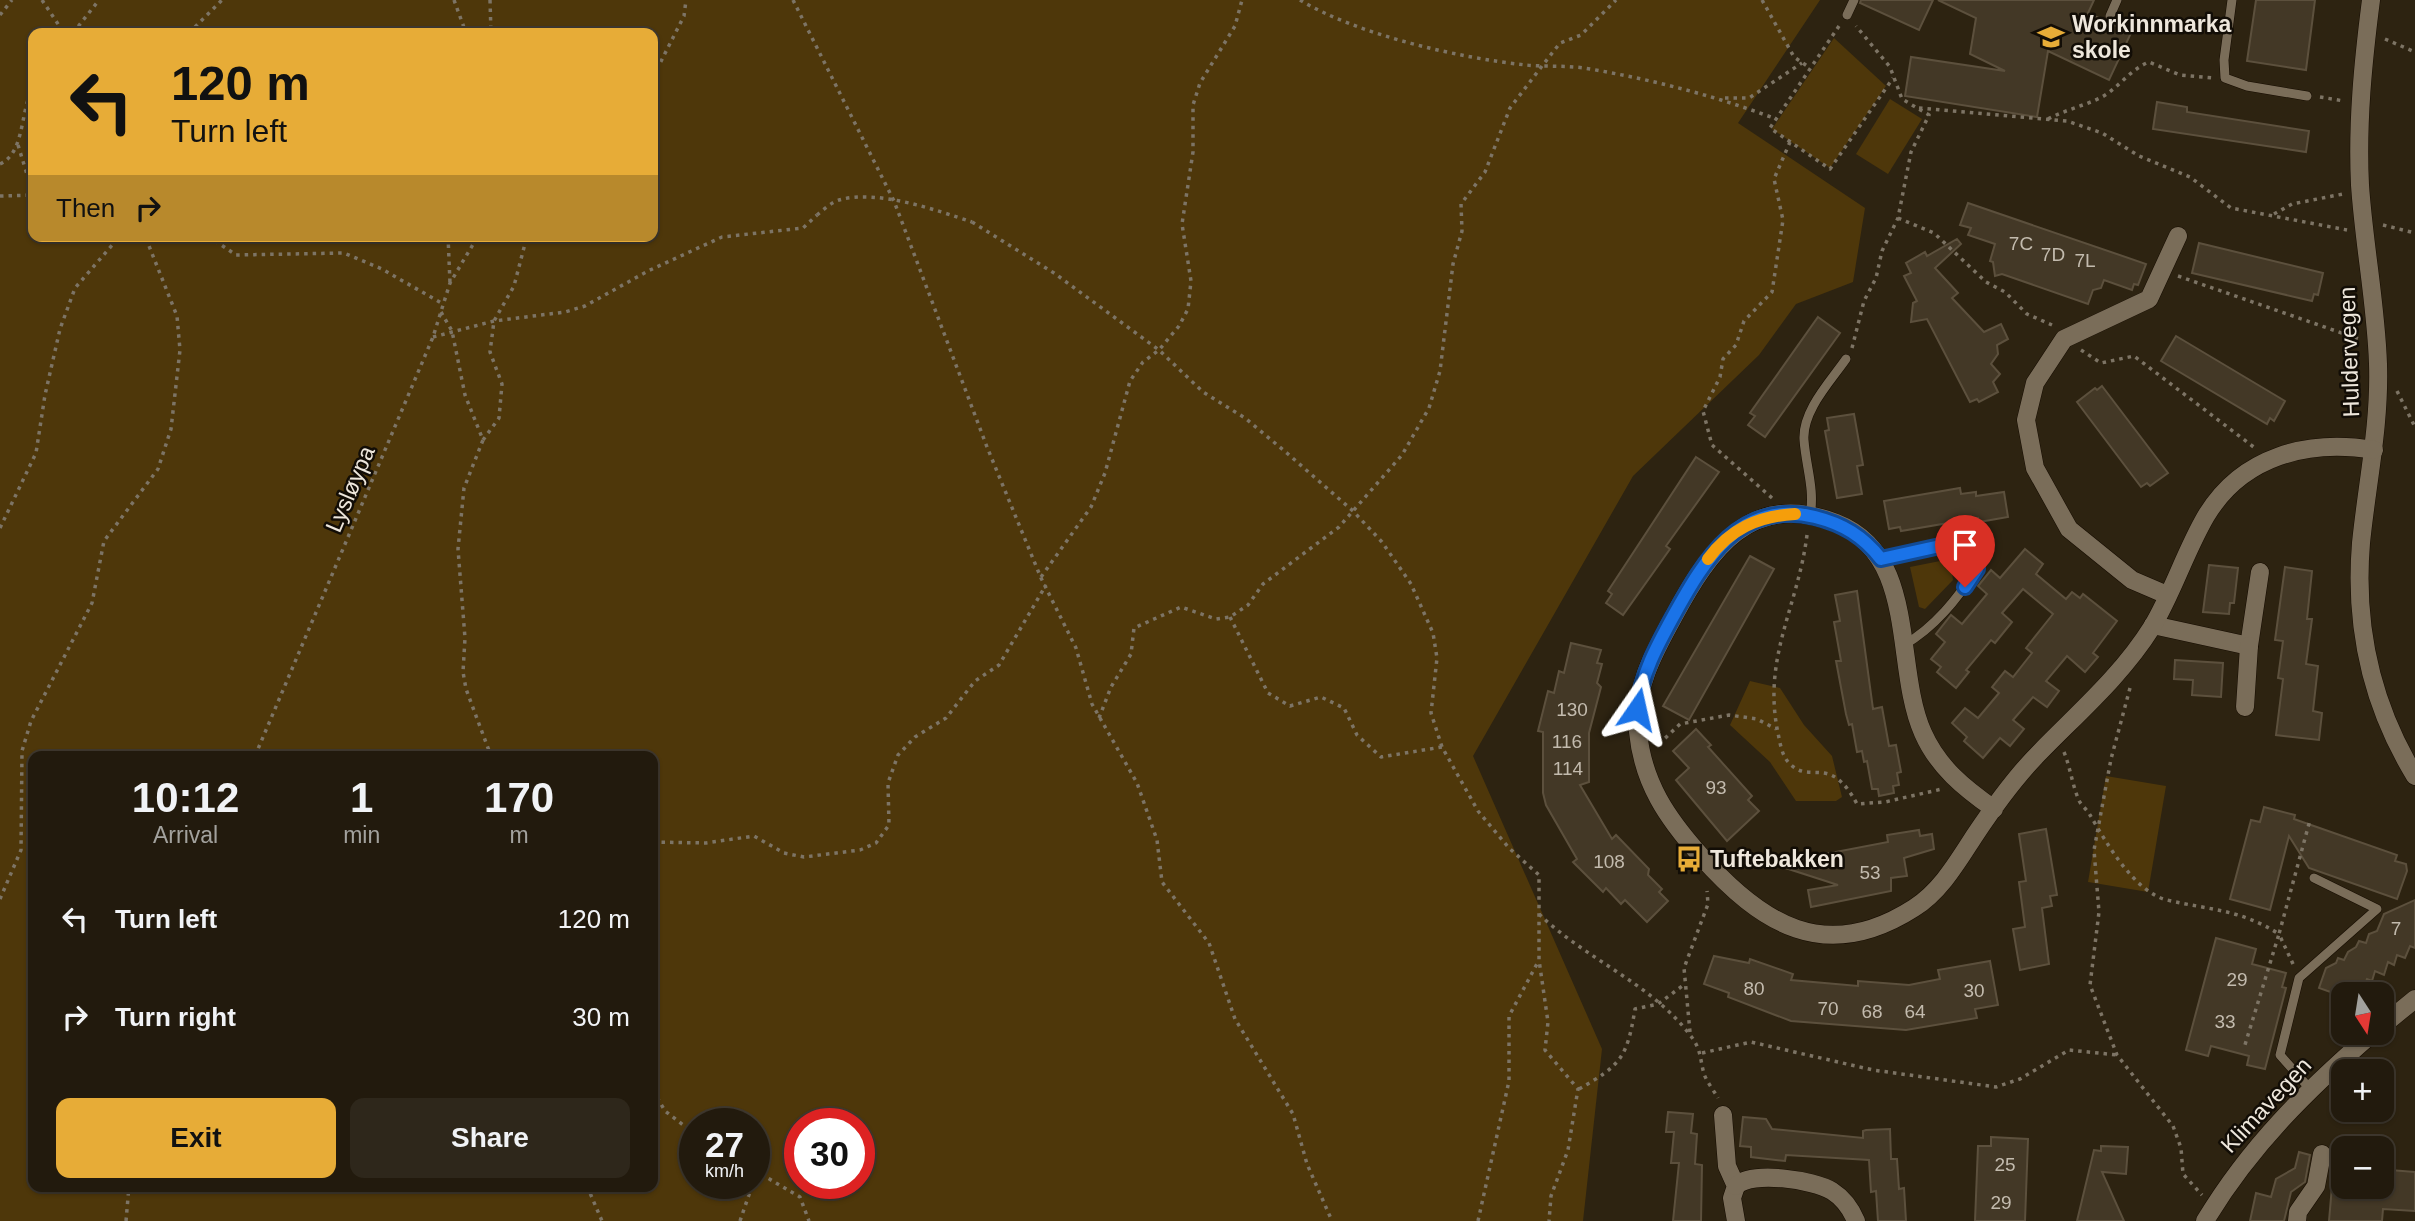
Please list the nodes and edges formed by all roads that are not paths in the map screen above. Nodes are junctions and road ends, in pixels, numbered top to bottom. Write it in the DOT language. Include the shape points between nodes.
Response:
graph roads {
  1 [pos="1854,0"];
  2 [pos="2117,0"];
  3 [pos="2232,0"];
  4 [pos="2371,0"];
  5 [pos="1847,15"];
  6 [pos="2110,16"];
  7 [pos="2308,96"];
  8 [pos="2178,236"];
  9 [pos="1846,359"];
  10 [pos="2374,450"];
  11 [pos="1810,516"];
  12 [pos="1881,559"];
  13 [pos="2260,572"];
  14 [pos="2167,595"];
  15 [pos="2153,625"];
  16 [pos="1903,646"];
  17 [pos="2249,646"];
  18 [pos="2245,707"];
  19 [pos="2415,776"];
  20 [pos="1994,809"];
  21 [pos="2314,878"];
  22 [pos="2415,999"];
  23 [pos="2394,1016"];
  24 [pos="2360,1045"];
  25 [pos="2311,1090"];
  26 [pos="1723,1115"];
  27 [pos="2322,1154"];
  28 [pos="1736,1186"];
  29 [pos="1736,1221"];
  30 [pos="1856,1221"];
  31 [pos="2205,1221"];
  32 [pos="2297,1221"];
  1 -- 5 [label="lane"];
  2 -- 6 [label="lane"];
  3 -- 7 [label="lane" via="2225,78"];
  4 -- 10 [label="street, Huldervegen" via="2360,103 2361,192 2377,346"];
  8 -- 14 [label="street" via="2149,299 2064,339 2035,383 2026,419 2035,468 2069,529 2132,580"];
  9 -- 11 [label="lane" via="1812,410 1805,429 1813,499"];
  10 -- 14 [label="street" via="2340,445 2300,449 2269,459 2240,476 2205,517"];
  10 -- 19 [label="street, Huldervegen" via="2361,545 2362,635 2379,705"];
  11 -- 12 [label="street" via="1848,529"];
  11 -- 20 [label="street" via="1758,519 1731,534 1711,555 1650,659 1639,694 1637,725 1643,760 1661,808 1746,903 1782,925 1833,934 1885,924 1923,902"];
  12 -- 16 [label="street" via="1894,591"];
  12 -- 16 [label="lane" via="1954,544 1966,546 1976,555 1977,569 1965,587 1927,631"];
  13 -- 17 [label="street"];
  14 -- 15 [label="street"];
  15 -- 17 [label="street"];
  15 -- 20 [label="street" via="2125,664 2014,780"];
  16 -- 20 [label="street" via="1921,730 1936,757 1961,785"];
  17 -- 18 [label="street"];
  21 -- 25 [label="lane" via="2377,909 2299,978 2280,1055"];
  22 -- 23 [label="street"];
  24 -- 25 [label="street, Klimavegen"];
  25 -- 31 [label="street, Klimavegen" via="2254,1148"];
  26 -- 28 [label="street" via="1727,1166"];
  27 -- 32 [label="street" via="2316,1186"];
  28 -- 29 [label="street" via="1731,1198"];
  28 -- 30 [label="street" via="1751,1178 1824,1187 1841,1198"];
}
